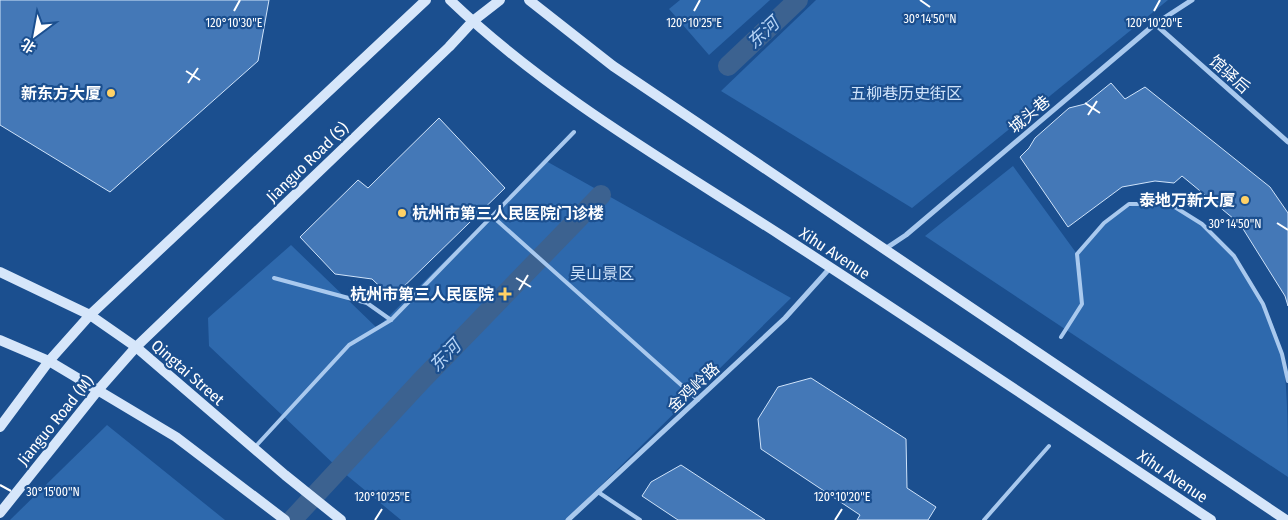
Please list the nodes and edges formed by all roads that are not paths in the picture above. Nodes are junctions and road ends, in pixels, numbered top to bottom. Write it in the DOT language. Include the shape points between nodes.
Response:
graph roads {
  1 [pos="426,0"];
  2 [pos="450,0"];
  3 [pos="500,0"];
  4 [pos="529,0"];
  5 [pos="1192,0"];
  6 [pos="473,21"];
  7 [pos="1155,24"];
  8 [pos="574,132"];
  9 [pos="1288,142"];
  10 [pos="492,216"];
  11 [pos="885,249"];
  12 [pos="831,267"];
  13 [pos="0,272"];
  14 [pos="274,278"];
  15 [pos="90,315"];
  16 [pos="391,320"];
  17 [pos="1061,337"];
  18 [pos="0,340"];
  19 [pos="136,347"];
  20 [pos="49,361"];
  21 [pos="1288,381"];
  22 [pos="99,389"];
  23 [pos="698,400"];
  24 [pos="0,427"];
  25 [pos="1050,446"];
  26 [pos="254,448"];
  27 [pos="598,492"];
  28 [pos="0,513"];
  29 [pos="285,520"];
  30 [pos="341,520"];
  31 [pos="568,520"];
  32 [pos="640,520"];
  33 [pos="984,520"];
  34 [pos="1211,520"];
  35 [pos="1286,520"];
  1 -- 15 [label="main road"];
  2 -- 6 [label="main road, Xihu Avenue"];
  3 -- 6 [label="main road, Jianguo Road (S)"];
  4 -- 11 [label="main road, Xihu Avenue" via="612,66"];
  5 -- 7 [label="street, 城头巷"];
  6 -- 12 [label="main road, Xihu Avenue" via="575,102"];
  6 -- 19 [label="main road, Jianguo Road (S)"];
  7 -- 9 [label="street, 馆驿后"];
  7 -- 11 [label="street, 城头巷" via="906,235"];
  8 -- 10 [label="lane"];
  10 -- 16 [label="lane"];
  10 -- 23 [label="lane"];
  11 -- 35 [label="main road, Xihu Avenue"];
  12 -- 23 [label="street, 金鸡岭路" via="784,318"];
  12 -- 34 [label="main road, Xihu Avenue"];
  13 -- 15 [label="main road, Qingtai Street"];
  14 -- 16 [label="lane" via="367,303"];
  15 -- 19 [label="main road, Qingtai Street"];
  15 -- 20 [label="main road"];
  16 -- 26 [label="lane" via="350,345"];
  17 -- 21 [label="lane" via="1082,304 1077,254 1104,223 1129,204 1170,204 1202,224 1234,256 1263,304 1282,354"];
  18 -- 20 [label="main road"];
  19 -- 22 [label="main road, Jianguo Road (M)"];
  19 -- 26 [label="main road, Qingtai Street"];
  20 -- 22 [label="main road"];
  20 -- 24 [label="main road"];
  22 -- 28 [label="main road, Jianguo Road (M)"];
  22 -- 29 [label="main road" via="176,437"];
  23 -- 27 [label="street, 金鸡岭路"];
  25 -- 33 [label="lane"];
  26 -- 30 [label="main road, Qingtai Street"];
  27 -- 31 [label="street, 金鸡岭路"];
  27 -- 32 [label="lane"];
}
